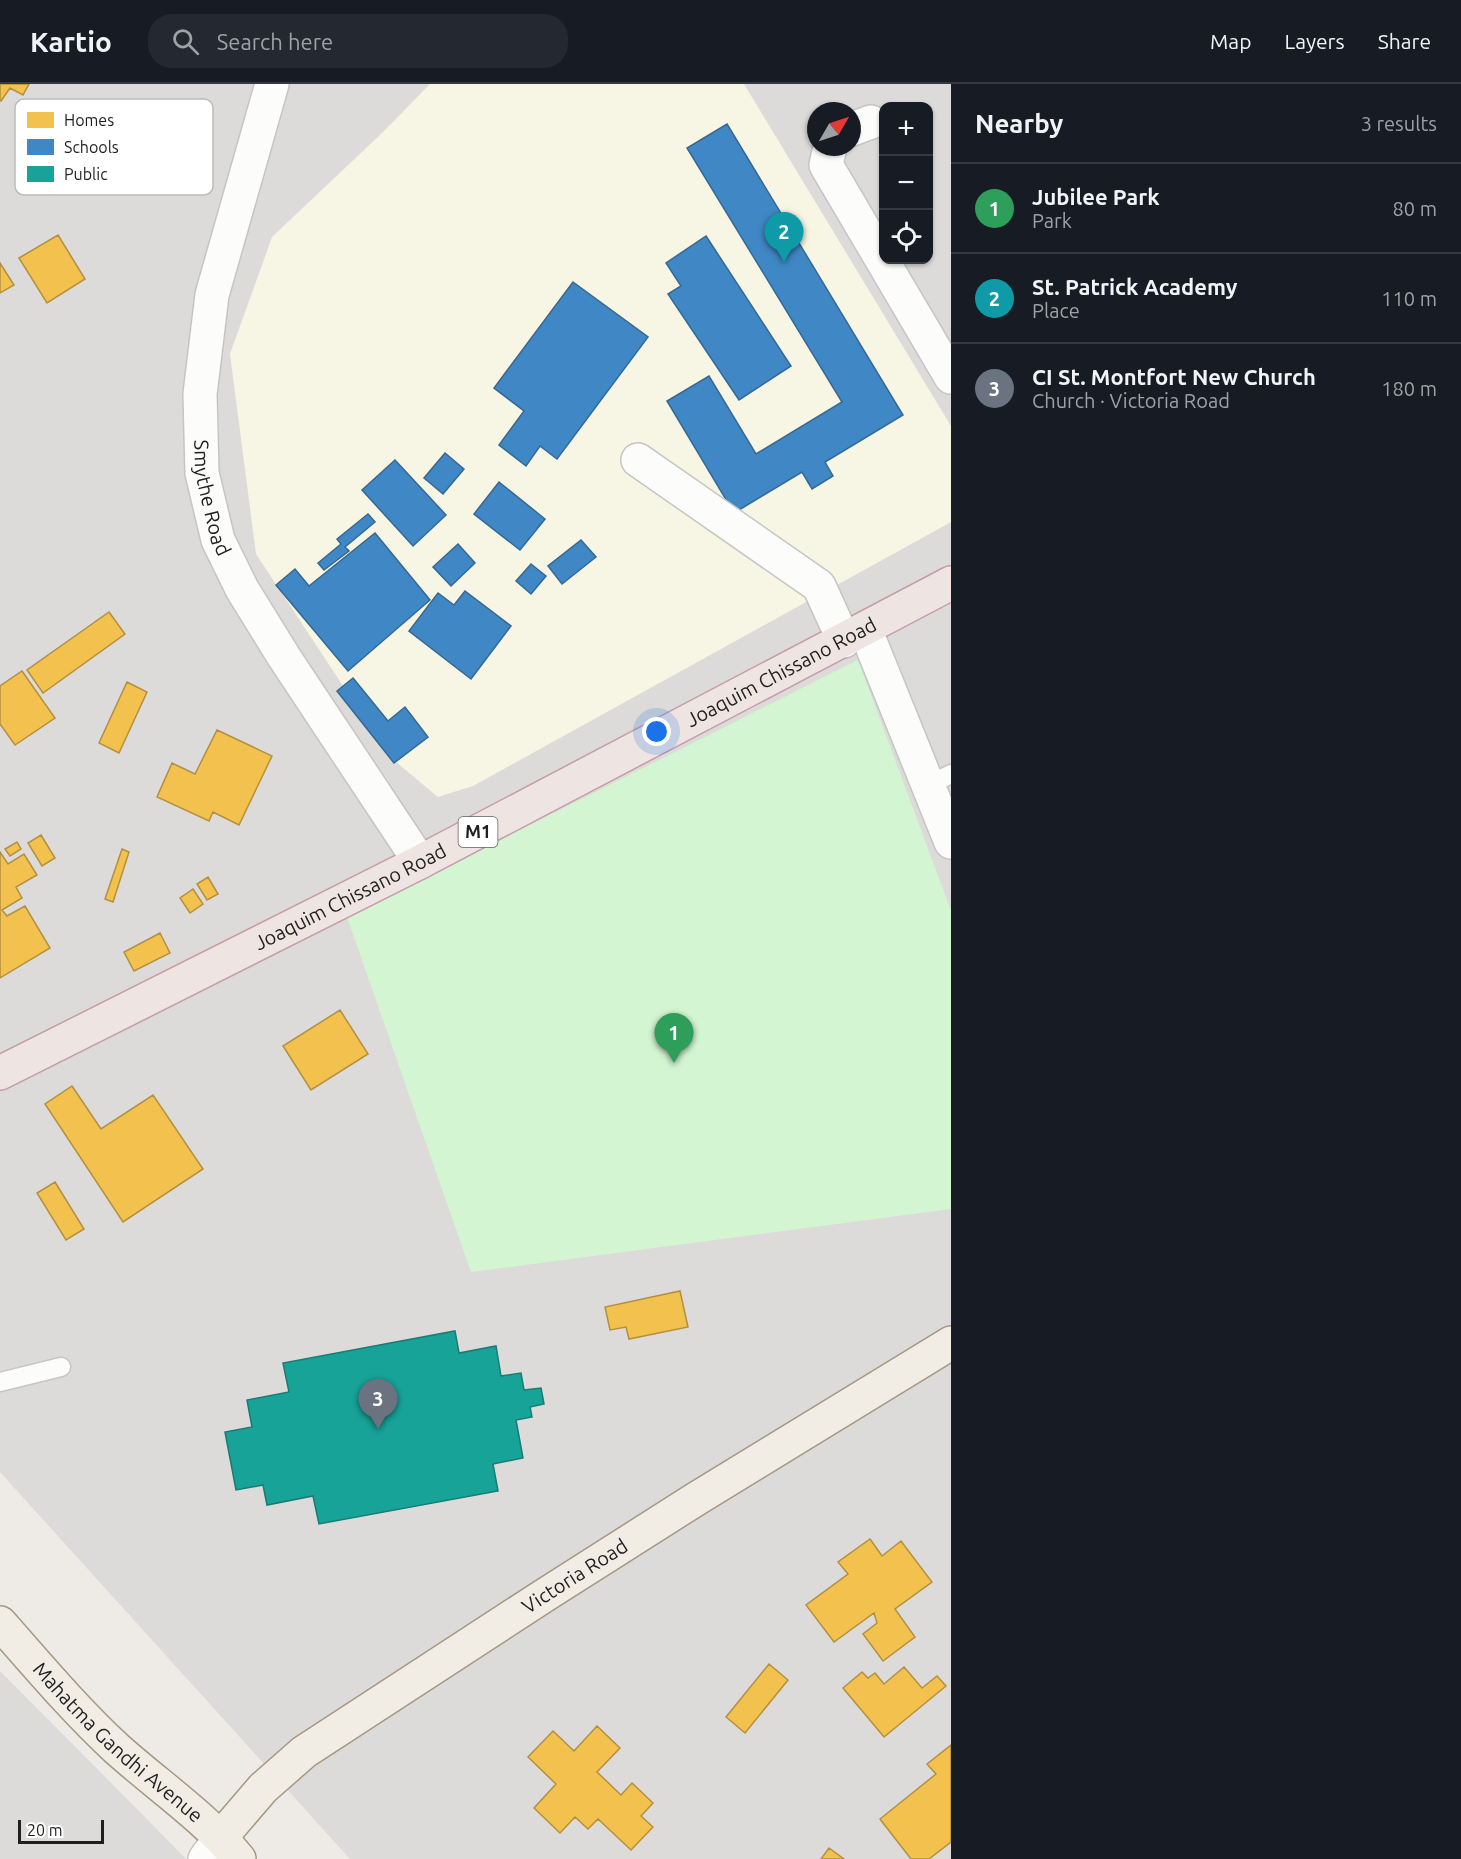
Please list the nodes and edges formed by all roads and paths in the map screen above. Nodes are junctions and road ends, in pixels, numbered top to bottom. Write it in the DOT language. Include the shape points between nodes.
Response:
graph roads {
  1 [pos="272,84"];
  2 [pos="828,156"];
  3 [pos="951,377"];
  4 [pos="638,460"];
  5 [pos="951,583"];
  6 [pos="854,635"];
  7 [pos="940,780"];
  8 [pos="951,842"];
  9 [pos="420,862"];
  10 [pos="0,1073"];
  11 [pos="951,1343"];
  12 [pos="61,1367"];
  13 [pos="0,1382"];
  14 [pos="0,1623"];
  15 [pos="221,1852"];
  1 -- 9 [label="street, Smythe Road" via="212,295 200,394 202,473 219,540 242,589"];
  2 -- 3 [label="street" via="826,165"];
  4 -- 6 [label="street" via="819,586"];
  5 -- 6 [label="highway, Joaquim Chissano Road / M1"];
  6 -- 7 [label="street"];
  6 -- 9 [label="highway, Joaquim Chissano Road / M1"];
  7 -- 8 [label="street"];
  9 -- 10 [label="highway, Joaquim Chissano Road / M1"];
  11 -- 15 [label="main road, Victoria Road" via="544,1595 314,1746 263,1788"];
  12 -- 13 [label="lane"];
  14 -- 15 [label="main road, Mahatma Gandhi Avenue" via="72,1704"];
}
